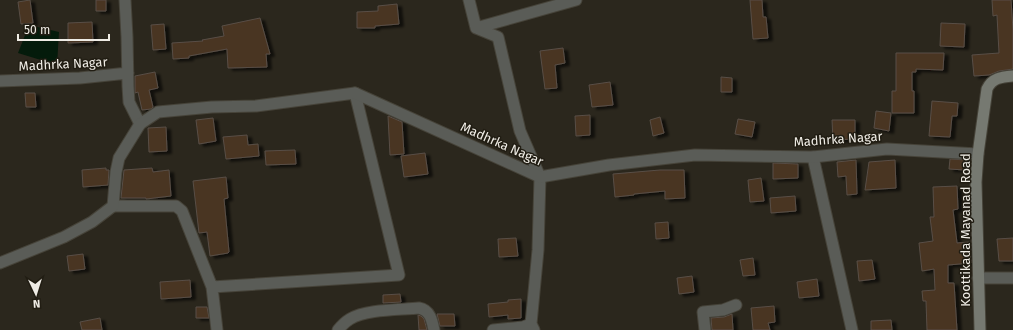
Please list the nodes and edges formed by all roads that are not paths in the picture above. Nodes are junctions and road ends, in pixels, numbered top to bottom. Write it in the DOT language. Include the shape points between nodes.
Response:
graph roads {
  1 [pos="125,0"];
  2 [pos="469,0"];
  3 [pos="576,0"];
  4 [pos="476,28"];
  5 [pos="128,73"];
  6 [pos="1013,76"];
  7 [pos="0,81"];
  8 [pos="355,93"];
  9 [pos="140,124"];
  10 [pos="978,154"];
  11 [pos="813,157"];
  12 [pos="540,177"];
  13 [pos="112,206"];
  14 [pos="0,263"];
  15 [pos="978,278"];
  16 [pos="1013,278"];
  17 [pos="212,287"];
  18 [pos="736,305"];
  19 [pos="532,327"];
  20 [pos="217,330"];
  21 [pos="338,330"];
  22 [pos="434,330"];
  23 [pos="493,330"];
  24 [pos="705,330"];
  25 [pos="852,330"];
  26 [pos="980,330"];
  1 -- 5 [label="street"];
  2 -- 4 [label="street"];
  3 -- 4 [label="street"];
  4 -- 12 [label="street" via="498,37 520,131"];
  5 -- 7 [label="street, Madhrka Nagar"];
  5 -- 9 [label="street" via="130,102"];
  6 -- 10 [label="main road, Koottikada Mayanad Road" via="1000,77 987,89"];
  8 -- 9 [label="street" via="256,106 158,112"];
  8 -- 12 [label="street, Madhrka Nagar"];
  8 -- 17 [label="street" via="399,274"];
  9 -- 13 [label="street" via="119,158"];
  10 -- 11 [label="street, Madhrka Nagar" via="887,149"];
  10 -- 15 [label="main road, Koottikada Mayanad Road"];
  11 -- 12 [label="street, Madhrka Nagar" via="694,155 609,165"];
  11 -- 25 [label="street"];
  12 -- 19 [label="street"];
  13 -- 14 [label="street" via="92,222 64,238"];
  13 -- 17 [label="street" via="176,206 182,211"];
  15 -- 16 [label="street"];
  15 -- 26 [label="main road, Koottikada Mayanad Road"];
  17 -- 20 [label="street"];
  18 -- 24 [label="street" via="723,310 703,312"];
  19 -- 23 [label="street"];
  21 -- 22 [label="street" via="350,318 370,312 419,308 426,310"];
}
